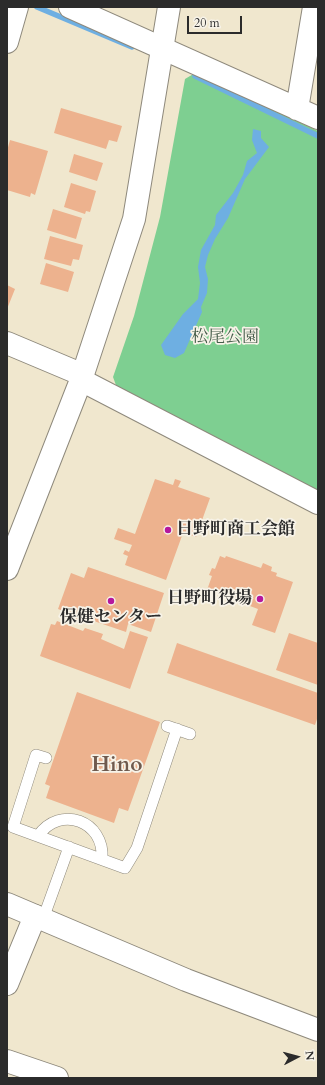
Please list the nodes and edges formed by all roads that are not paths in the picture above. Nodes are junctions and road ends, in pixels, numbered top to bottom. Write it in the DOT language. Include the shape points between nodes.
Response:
graph roads {
  1 [pos="17,7"];
  2 [pos="71,7"];
  3 [pos="169,7"];
  4 [pos="314,7"];
  5 [pos="7,42"];
  6 [pos="162,47"];
  7 [pos="297,109"];
  8 [pos="318,118"];
  9 [pos="7,343"];
  10 [pos="82,377"];
  11 [pos="318,503"];
  12 [pos="7,569"];
  13 [pos="190,734"];
  14 [pos="46,758"];
  15 [pos="38,836"];
  16 [pos="69,847"];
  17 [pos="102,859"];
  18 [pos="7,904"];
  19 [pos="39,918"];
  20 [pos="7,984"];
  21 [pos="318,1030"];
  22 [pos="7,1061"];
  23 [pos="57,1078"];
  1 -- 5 [label="street"];
  2 -- 6 [label="street"];
  3 -- 6 [label="street"];
  4 -- 7 [label="street"];
  6 -- 7 [label="street"];
  6 -- 10 [label="street" via="134,219"];
  7 -- 8 [label="street"];
  9 -- 10 [label="street"];
  10 -- 11 [label="street"];
  10 -- 12 [label="street"];
  13 -- 17 [label="lane" via="172,728 137,848 126,868"];
  14 -- 15 [label="lane" via="36,754 13,827"];
  15 -- 16 [label="lane"];
  15 -- 17 [label="lane" via="47,826 59,820 79,821 91,828 99,839 103,852"];
  16 -- 17 [label="lane"];
  16 -- 19 [label="lane"];
  18 -- 19 [label="street"];
  19 -- 20 [label="street"];
  19 -- 21 [label="street" via="186,980"];
  22 -- 23 [label="street"];
}
